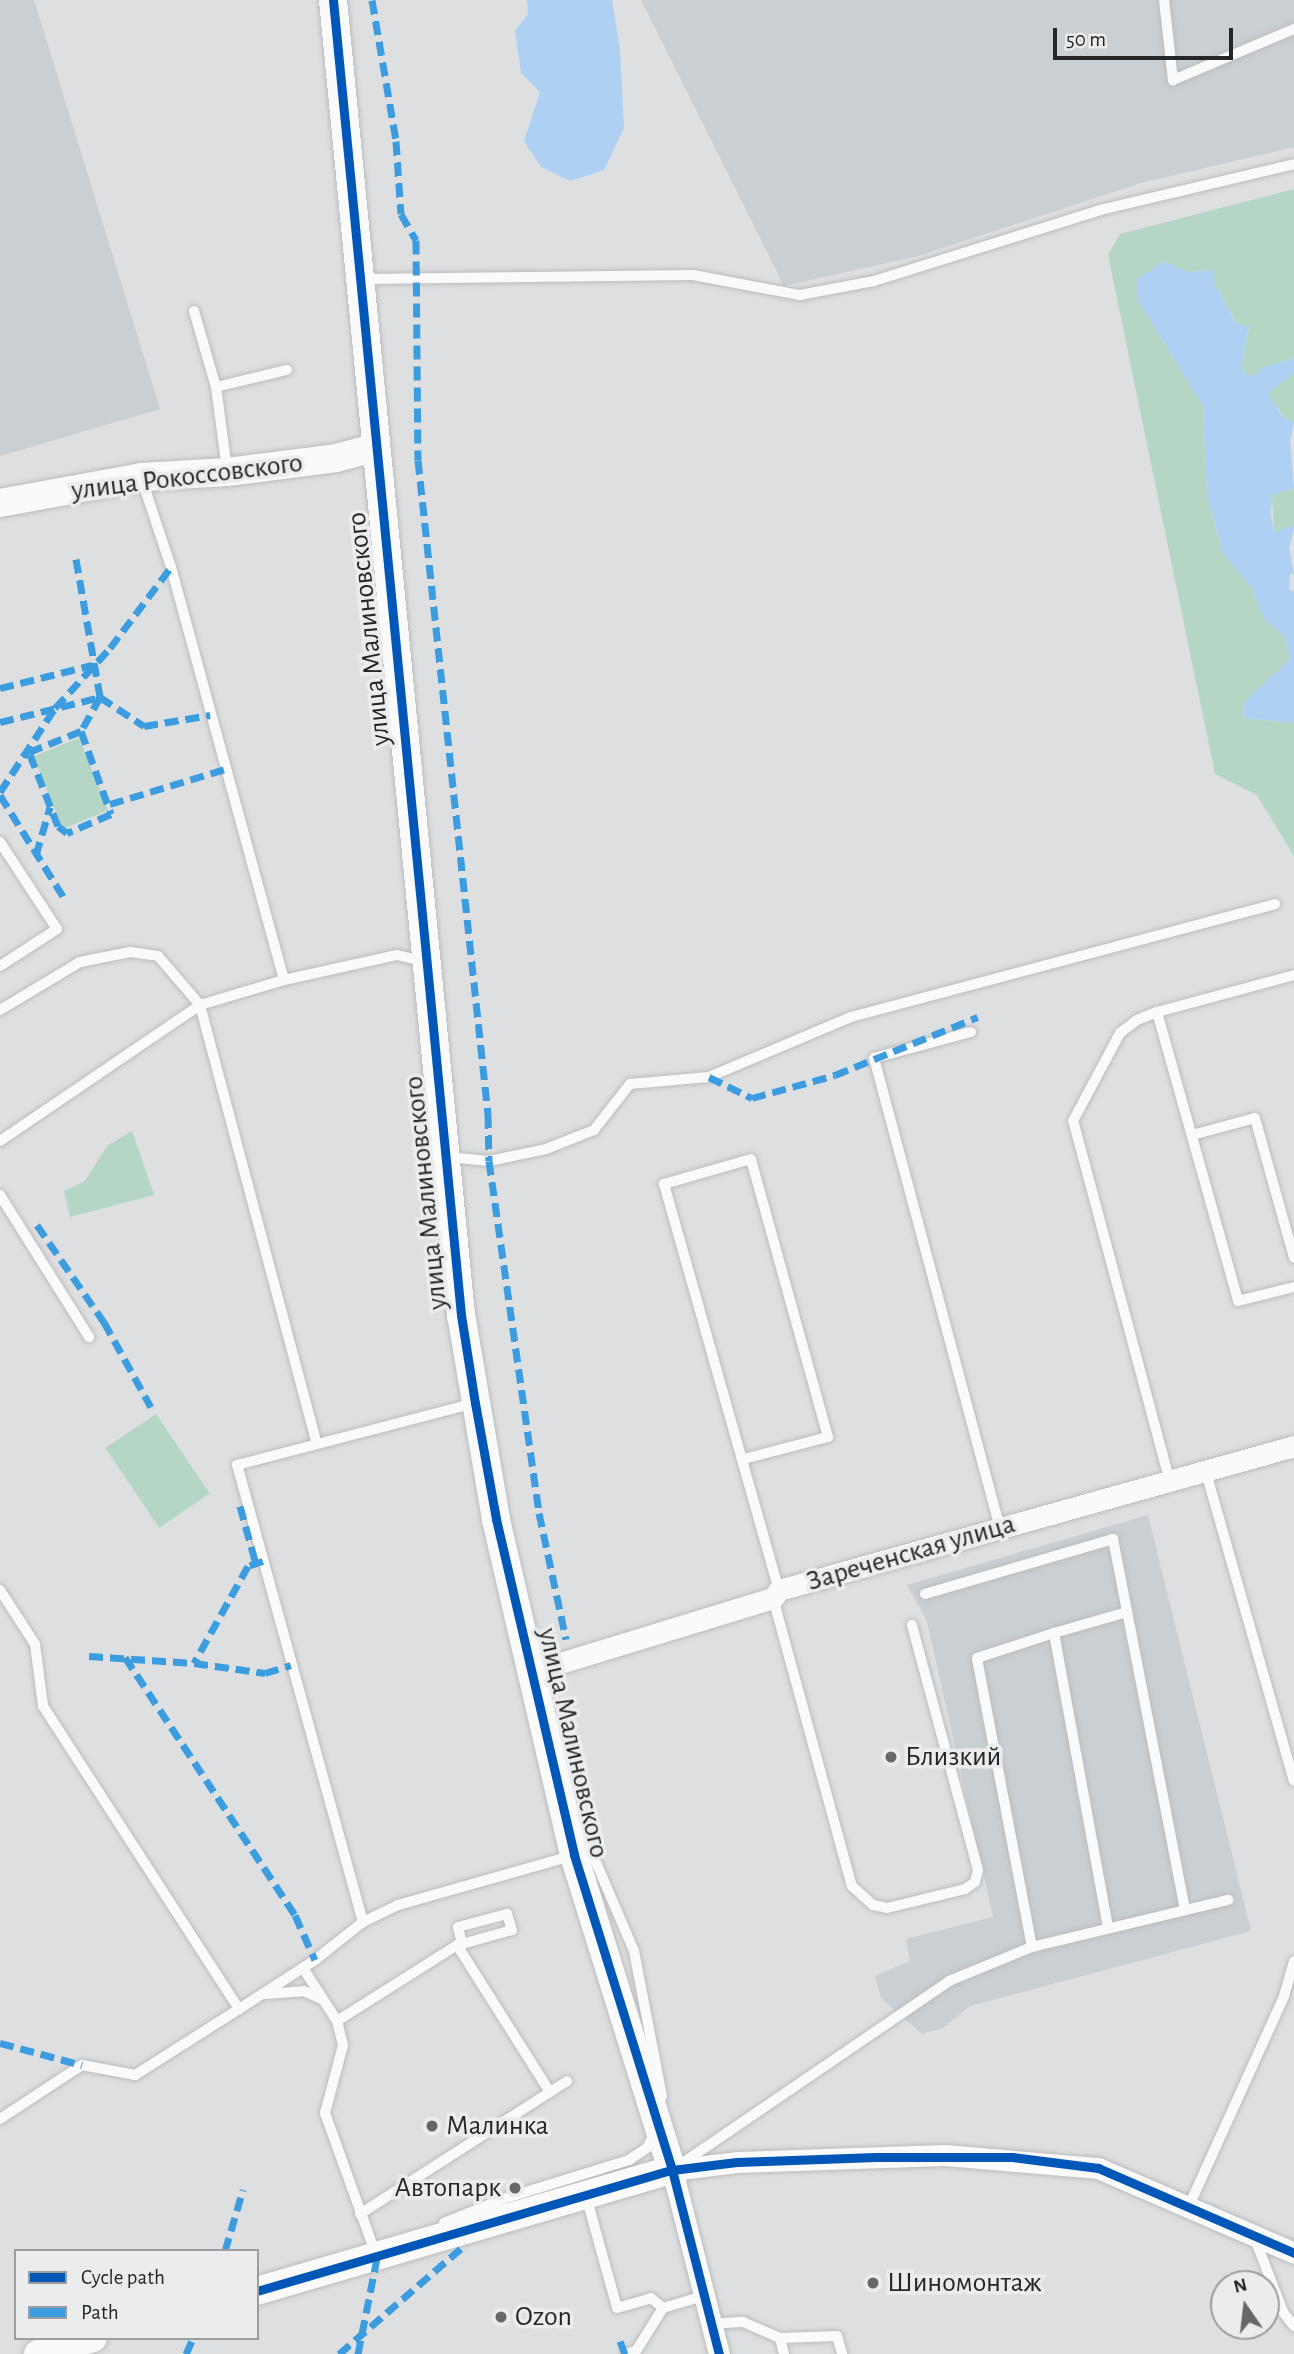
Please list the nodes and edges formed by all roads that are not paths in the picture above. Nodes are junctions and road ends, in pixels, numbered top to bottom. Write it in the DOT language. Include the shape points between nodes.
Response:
graph roads {
  1 [pos="333,0"];
  2 [pos="1164,0"];
  3 [pos="1294,29"];
  4 [pos="1294,164"];
  5 [pos="360,279"];
  6 [pos="194,311"];
  7 [pos="287,370"];
  8 [pos="216,387"];
  9 [pos="374,448"];
  10 [pos="228,472"];
  11 [pos="141,477"];
  12 [pos="0,503"];
  13 [pos="0,842"];
  14 [pos="1275,904"];
  15 [pos="426,961"];
  16 [pos="0,966"];
  17 [pos="1294,975"];
  18 [pos="284,980"];
  19 [pos="200,1005"];
  20 [pos="0,1010"];
  21 [pos="1157,1013"];
  22 [pos="971,1032"];
  23 [pos="1192,1135"];
  24 [pos="0,1141"];
  25 [pos="445,1157"];
  26 [pos="0,1195"];
  27 [pos="1294,1258"];
  28 [pos="1294,1287"];
  29 [pos="89,1337"];
  30 [pos="475,1402"];
  31 [pos="317,1444"];
  32 [pos="1294,1446"];
  33 [pos="744,1459"];
  34 [pos="1205,1469"];
  35 [pos="1170,1482"];
  36 [pos="1000,1528"];
  37 [pos="0,1590"];
  38 [pos="776,1594"];
  39 [pos="925,1594"];
  40 [pos="1127,1612"];
  41 [pos="912,1625"];
  42 [pos="1054,1633"];
  43 [pos="534,1671"];
  44 [pos="554,1763"];
  45 [pos="1294,1781"];
  46 [pos="574,1855"];
  47 [pos="1228,1900"];
  48 [pos="1185,1910"];
  49 [pos="363,1922"];
  50 [pos="1108,1927"];
  51 [pos="460,1945"];
  52 [pos="1032,1947"];
  53 [pos="1294,1961"];
  54 [pos="303,1968"];
  55 [pos="1289,1994"];
  56 [pos="259,1996"];
  57 [pos="323,2000"];
  58 [pos="239,2009"];
  59 [pos="337,2021"];
  60 [pos="567,2081"];
  61 [pos="550,2092"];
  62 [pos="0,2119"];
  63 [pos="658,2127"];
  64 [pos="672,2170"];
  65 [pos="586,2196"];
  66 [pos="1188,2208"];
  67 [pos="360,2214"];
  68 [pos="1254,2236"];
  69 [pos="1294,2253"];
  70 [pos="376,2255"];
  71 [pos="259,2290"];
  72 [pos="704,2296"];
  73 [pos="663,2308"];
  74 [pos="711,2324"];
  75 [pos="1294,2326"];
  76 [pos="780,2338"];
  77 [pos="86,2340"];
  78 [pos="38,2354"];
  79 [pos="626,2354"];
  80 [pos="719,2354"];
  81 [pos="785,2354"];
  82 [pos="842,2354"];
  1 -- 5 [label="street, улица Малиновского"];
  2 -- 3 [label="lane" via="1173,80"];
  4 -- 5 [label="lane" via="1100,210 874,281 800,295 693,275"];
  5 -- 9 [label="street, улица Малиновского"];
  6 -- 8 [label="lane"];
  7 -- 8 [label="lane"];
  8 -- 10 [label="lane"];
  9 -- 10 [label="street, улица Рокоссовского" via="336,458"];
  9 -- 15 [label="street, улица Малиновского"];
  10 -- 11 [label="street, улица Рокоссовского"];
  11 -- 12 [label="street, улица Рокоссовского"];
  11 -- 18 [label="lane" via="171,567"];
  13 -- 16 [label="lane" via="57,929"];
  14 -- 25 [label="lane" via="851,1017 709,1077 631,1084 594,1130 546,1149 489,1161"];
  15 -- 18 [label="lane" via="397,955"];
  15 -- 25 [label="street, улица Малиновского"];
  17 -- 21 [label="lane"];
  18 -- 19 [label="lane"];
  19 -- 20 [label="lane" via="158,956 130,952 80,962"];
  19 -- 24 [label="lane"];
  19 -- 31 [label="lane"];
  21 -- 23 [label="lane"];
  21 -- 35 [label="lane" via="1120,1033 1073,1121"];
  22 -- 36 [label="lane" via="874,1058"];
  23 -- 27 [label="lane" via="1255,1118"];
  23 -- 28 [label="lane" via="1238,1301"];
  25 -- 30 [label="street, улица Малиновского"];
  26 -- 29 [label="lane"];
  30 -- 31 [label="lane"];
  30 -- 43 [label="street, улица Малиновского" via="496,1519"];
  31 -- 49 [label="lane" via="237,1465"];
  32 -- 34 [label="street, Зареченская улица"];
  33 -- 33 [label="lane" via="664,1185 751,1159 828,1437"];
  33 -- 38 [label="lane"];
  34 -- 35 [label="street, Зареченская улица"];
  34 -- 45 [label="lane"];
  35 -- 36 [label="street, Зареченская улица"];
  36 -- 38 [label="street, Зареченская улица"];
  37 -- 58 [label="lane" via="35,1644 43,1706"];
  38 -- 41 [label="lane" via="852,1886 873,1905 887,1908 965,1889 975,1882 978,1870"];
  38 -- 43 [label="street, Зареченская улица"];
  39 -- 40 [label="lane" via="1113,1539"];
  40 -- 42 [label="lane"];
  40 -- 48 [label="lane"];
  42 -- 50 [label="lane"];
  42 -- 52 [label="lane" via="977,1658"];
  43 -- 44 [label="street, улица Малиновского"];
  44 -- 46 [label="street, улица Малиновского"];
  44 -- 63 [label="lane" via="634,1951 663,2100"];
  46 -- 49 [label="lane" via="398,1905"];
  46 -- 63 [label="street, улица Малиновского"];
  47 -- 48 [label="lane"];
  48 -- 50 [label="lane"];
  49 -- 54 [label="lane"];
  50 -- 52 [label="lane"];
  51 -- 51 [label="lane" via="512,1930 507,1914 458,1927"];
  51 -- 59 [label="lane"];
  51 -- 61 [label="lane"];
  52 -- 64 [label="lane" via="949,1981"];
  53 -- 55 [label="lane"];
  54 -- 56 [label="lane"];
  54 -- 57 [label="lane"];
  55 -- 66 [label="lane"];
  56 -- 57 [label="lane" via="304,1991"];
  56 -- 58 [label="lane"];
  57 -- 59 [label="lane"];
  58 -- 62 [label="lane" via="135,2075 82,2065"];
  59 -- 67 [label="lane" via="343,2045 325,2113"];
  60 -- 61 [label="lane"];
  61 -- 67 [label="lane"];
  63 -- 64 [label="street, улица Малиновского"];
  63 -- 70 [label="lane" via="648,2148 629,2160 503,2199"];
  64 -- 65 [label="street"];
  64 -- 66 [label="street" via="737,2162 1012,2157 1098,2168"];
  64 -- 72 [label="street, улица Малиновского"];
  65 -- 70 [label="street"];
  65 -- 73 [label="lane" via="617,2308 651,2298"];
  66 -- 68 [label="street"];
  67 -- 70 [label="lane"];
  68 -- 69 [label="street"];
  68 -- 75 [label="lane" via="1283,2312"];
  70 -- 71 [label="street"];
  72 -- 73 [label="lane"];
  72 -- 74 [label="street, улица Малиновского"];
  73 -- 79 [label="lane" via="636,2351"];
  74 -- 76 [label="lane" via="743,2322"];
  74 -- 80 [label="street, улица Малиновского"];
  76 -- 81 [label="lane"];
  76 -- 82 [label="lane" via="837,2336"];
  77 -- 78 [label="street"];
}
